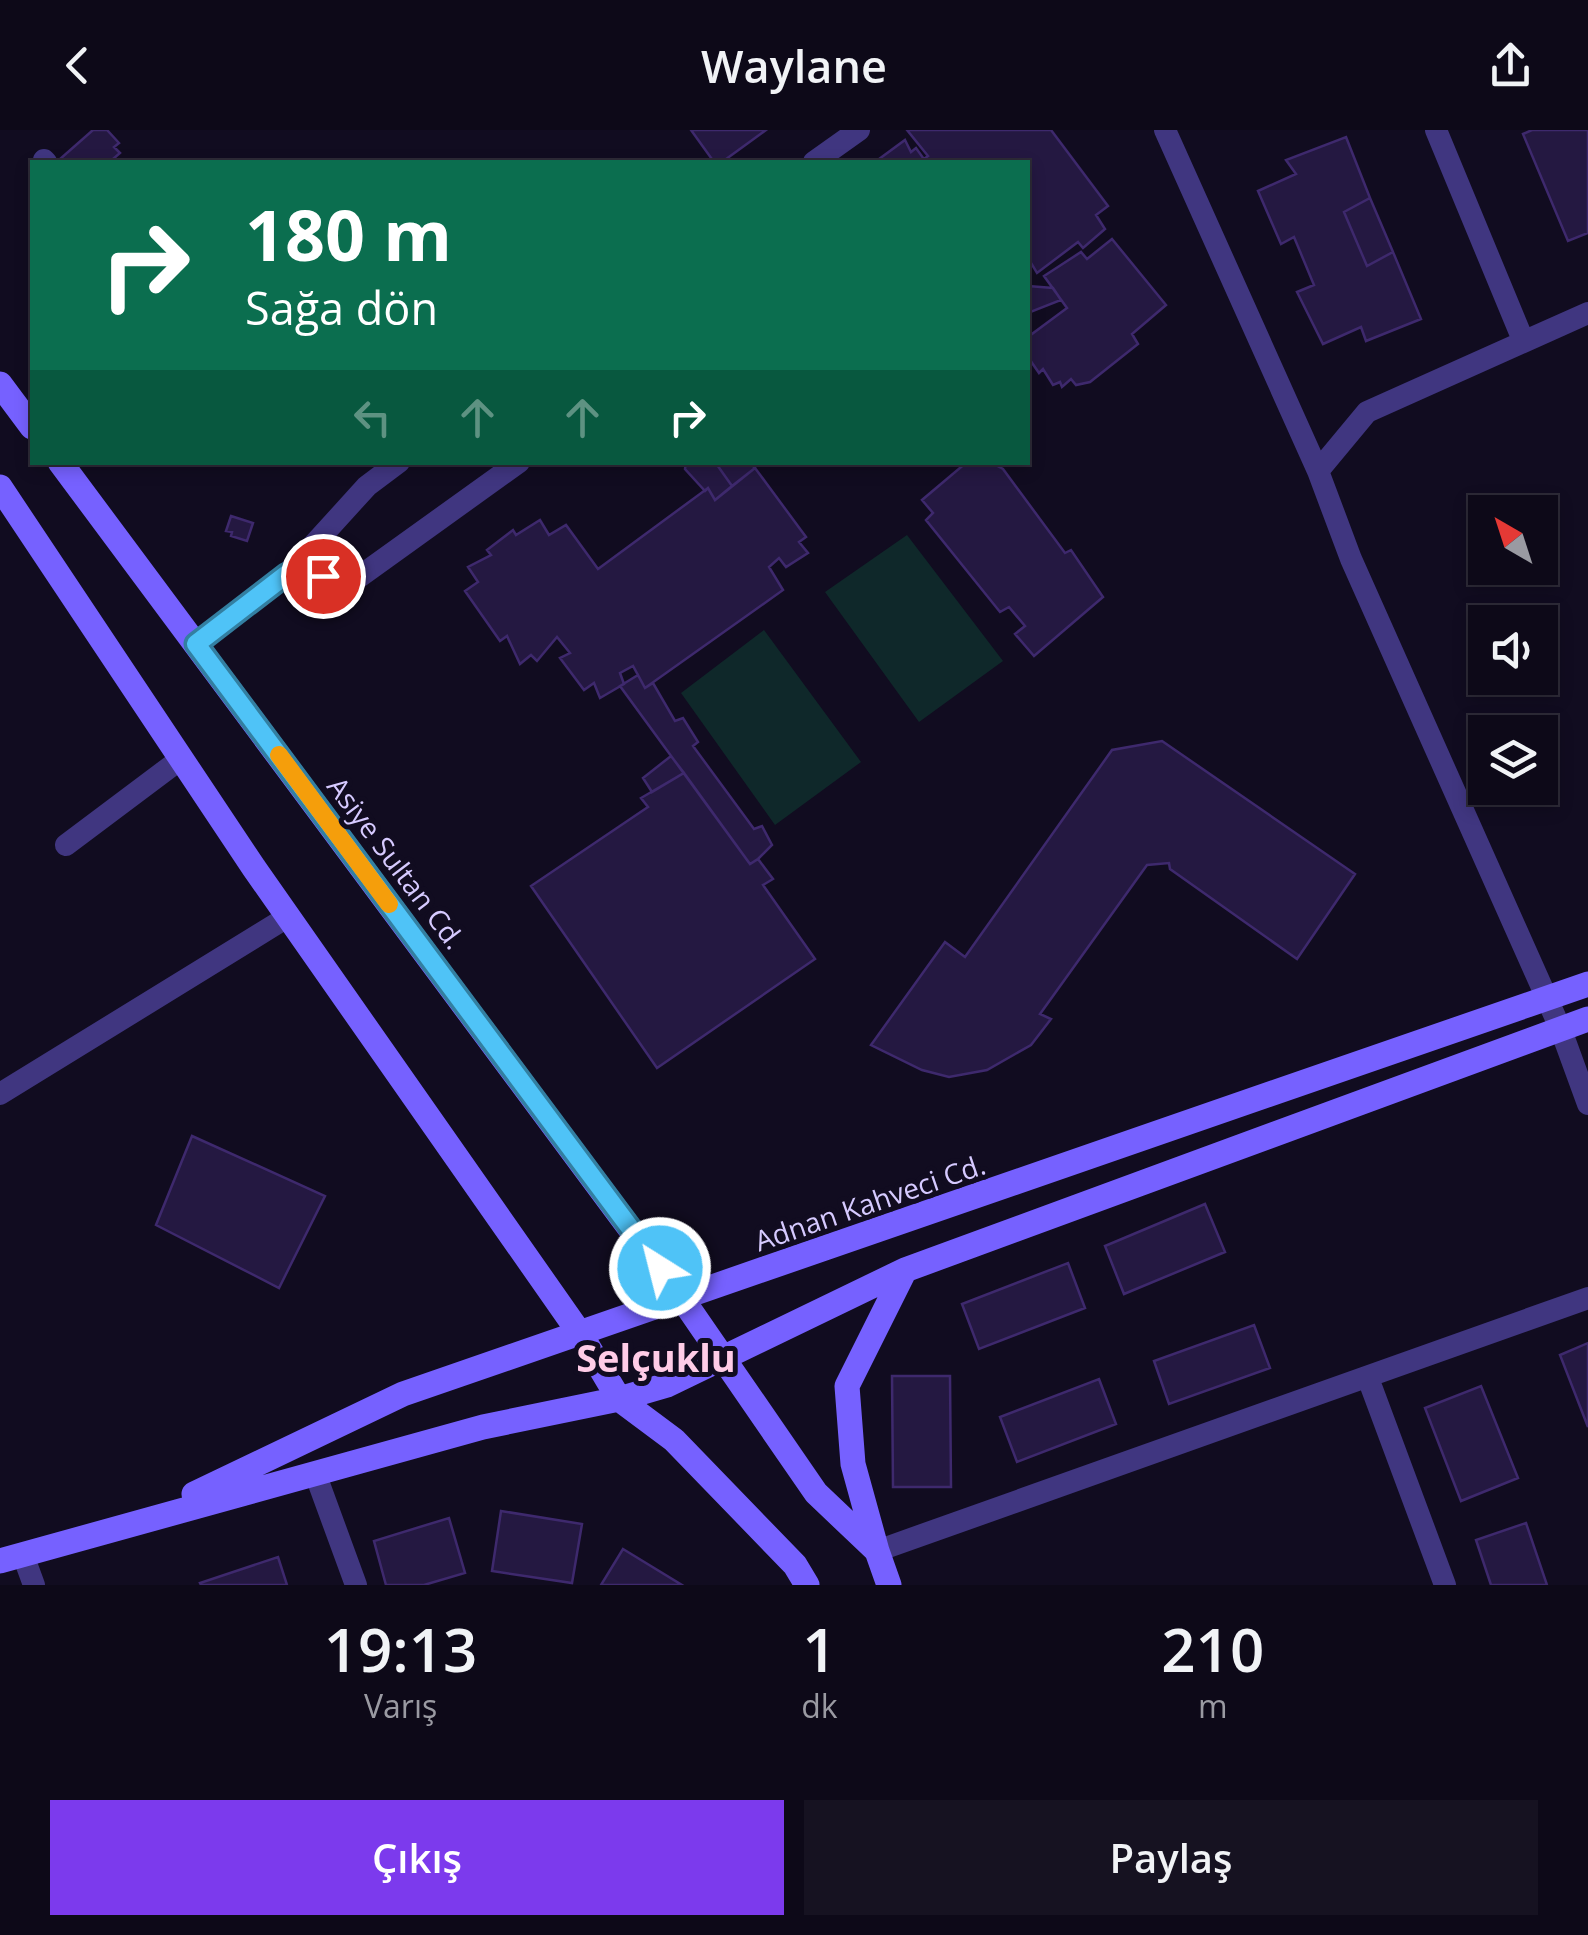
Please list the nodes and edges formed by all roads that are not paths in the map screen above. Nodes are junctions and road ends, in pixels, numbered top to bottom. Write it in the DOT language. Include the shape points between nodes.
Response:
graph roads {
  1 [pos="859,130"];
  2 [pos="1165,130"];
  3 [pos="1436,130"];
  4 [pos="817,160"];
  5 [pos="1588,313"];
  6 [pos="1523,340"];
  7 [pos="0,384"];
  8 [pos="30,423"];
  9 [pos="62,465"];
  10 [pos="396,465"];
  11 [pos="515,465"];
  12 [pos="1318,471"];
  13 [pos="0,487"];
  14 [pos="287,574"];
  15 [pos="196,644"];
  16 [pos="182,758"];
  17 [pos="66,845"];
  18 [pos="288,916"];
  19 [pos="1588,984"];
  20 [pos="1547,999"];
  21 [pos="1588,1020"];
  22 [pos="1561,1030"];
  23 [pos="0,1094"];
  24 [pos="1588,1104"];
  25 [pos="906,1270"];
  26 [pos="1588,1298"];
  27 [pos="683,1300"];
  28 [pos="581,1335"];
  29 [pos="721,1359"];
  30 [pos="1368,1378"];
  31 [pos="619,1399"];
  32 [pos="315,1473"];
  33 [pos="126,1527"];
  34 [pos="877,1551"];
  35 [pos="12,1558"];
  36 [pos="34,1585"];
  37 [pos="356,1585"];
  38 [pos="806,1585"];
  39 [pos="889,1585"];
  40 [pos="1444,1585"];
  1 -- 4 [label="street"];
  2 -- 12 [label="street"];
  3 -- 6 [label="street"];
  5 -- 6 [label="street"];
  6 -- 12 [label="street" via="1368,412"];
  7 -- 8 [label="street"];
  9 -- 15 [label="street, Asiye Sultan Cd."];
  10 -- 14 [label="street" via="367,486"];
  11 -- 14 [label="street" via="358,577"];
  12 -- 20 [label="street" via="1350,559"];
  13 -- 16 [label="street"];
  14 -- 15 [label="street"];
  15 -- 27 [label="street, Asiye Sultan Cd."];
  16 -- 17 [label="street"];
  16 -- 18 [label="street"];
  18 -- 23 [label="street"];
  18 -- 28 [label="street"];
  19 -- 20 [label="street, Adnan Kahveci Cd."];
  20 -- 22 [label="street"];
  20 -- 27 [label="street, Adnan Kahveci Cd."];
  21 -- 22 [label="street, Adnan Kahveci Cd."];
  22 -- 24 [label="street"];
  22 -- 25 [label="street, Adnan Kahveci Cd."];
  25 -- 29 [label="street, Adnan Kahveci Cd."];
  25 -- 34 [label="street" via="846,1386 853,1464"];
  26 -- 30 [label="street"];
  27 -- 28 [label="street, Adnan Kahveci Cd."];
  27 -- 29 [label="street, Asiye Sultan Cd."];
  28 -- 31 [label="street"];
  28 -- 33 [label="street, Adnan Kahveci Cd." via="403,1394"];
  29 -- 31 [label="street, Adnan Kahveci Cd."];
  29 -- 34 [label="street" via="816,1493"];
  30 -- 34 [label="street"];
  30 -- 40 [label="street"];
  31 -- 32 [label="street, Adnan Kahveci Cd."];
  31 -- 38 [label="street" via="674,1440 795,1565"];
  32 -- 33 [label="street, Adnan Kahveci Cd."];
  32 -- 37 [label="street"];
  33 -- 35 [label="street, Adnan Kahveci Cd."];
  34 -- 39 [label="street"];
  35 -- 36 [label="street"];
}
